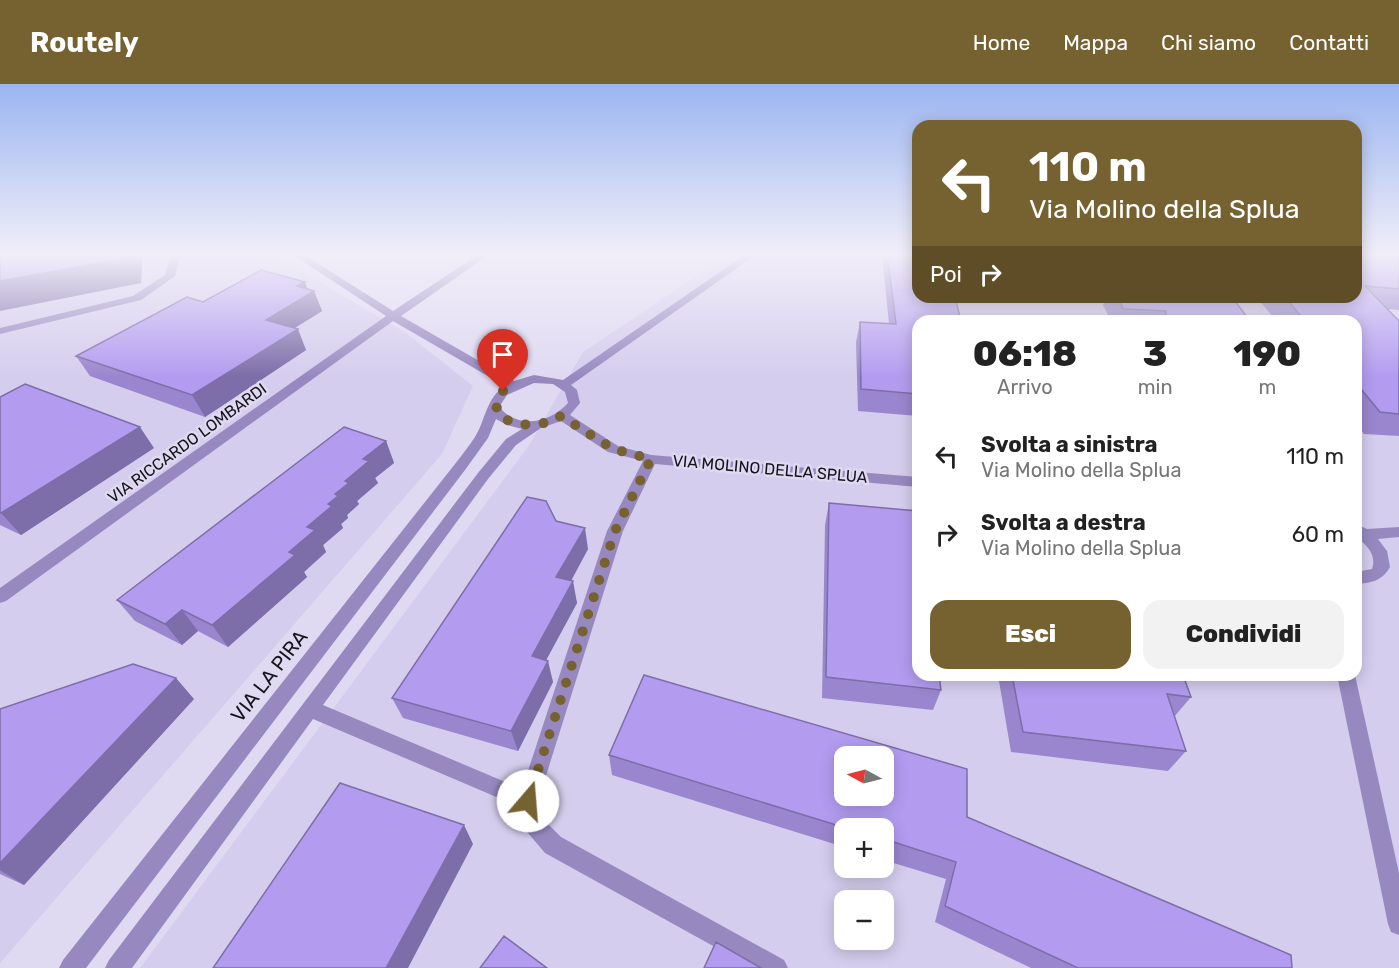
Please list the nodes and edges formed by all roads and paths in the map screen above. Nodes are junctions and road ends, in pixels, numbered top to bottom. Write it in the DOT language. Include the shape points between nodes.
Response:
graph roads {
  1 [pos="141,295"];
  2 [pos="361,295"];
  3 [pos="424,295"];
  4 [pos="693,295"];
  5 [pos="393,316"];
  6 [pos="0,331"];
  7 [pos="565,384"];
  8 [pos="512,385"];
  9 [pos="495,406"];
  10 [pos="561,416"];
  11 [pos="537,424"];
  12 [pos="651,459"];
  13 [pos="912,481"];
  14 [pos="1362,532"];
  15 [pos="1399,532"];
  16 [pos="1362,533"];
  17 [pos="1362,578"];
  18 [pos="0,597"];
  19 [pos="1347,681"];
  20 [pos="311,710"];
  21 [pos="528,801"];
  22 [pos="1399,924"];
  23 [pos="71,968"];
  24 [pos="117,968"];
  25 [pos="776,968"];
  1 -- 6 [label="street"];
  2 -- 5 [label="street"];
  3 -- 5 [label="street, VIA RICCARDO LOMBARDI"];
  4 -- 7 [label="street"];
  5 -- 8 [label="street"];
  5 -- 18 [label="street, VIA RICCARDO LOMBARDI"];
  7 -- 8 [label="street" via="534,379"];
  7 -- 10 [label="street" via="574,403"];
  8 -- 9 [label="street" via="497,398"];
  9 -- 11 [label="street" via="498,413 513,423"];
  9 -- 23 [label="street, VIA LA PIRA" via="481,438 460,467"];
  10 -- 11 [label="street"];
  10 -- 12 [label="street, VIA MOLINO DELLA SPLUA" via="613,449"];
  11 -- 20 [label="street" via="511,442"];
  12 -- 13 [label="street, VIA MOLINO DELLA SPLUA"];
  12 -- 21 [label="street" via="615,531"];
  14 -- 15 [label="street"];
  16 -- 17 [label="street" via="1384,556 1386,565 1372,578"];
  19 -- 22 [label="street"];
  20 -- 21 [label="street"];
  20 -- 24 [label="street"];
  21 -- 25 [label="street" via="535,826 553,845"];
}
